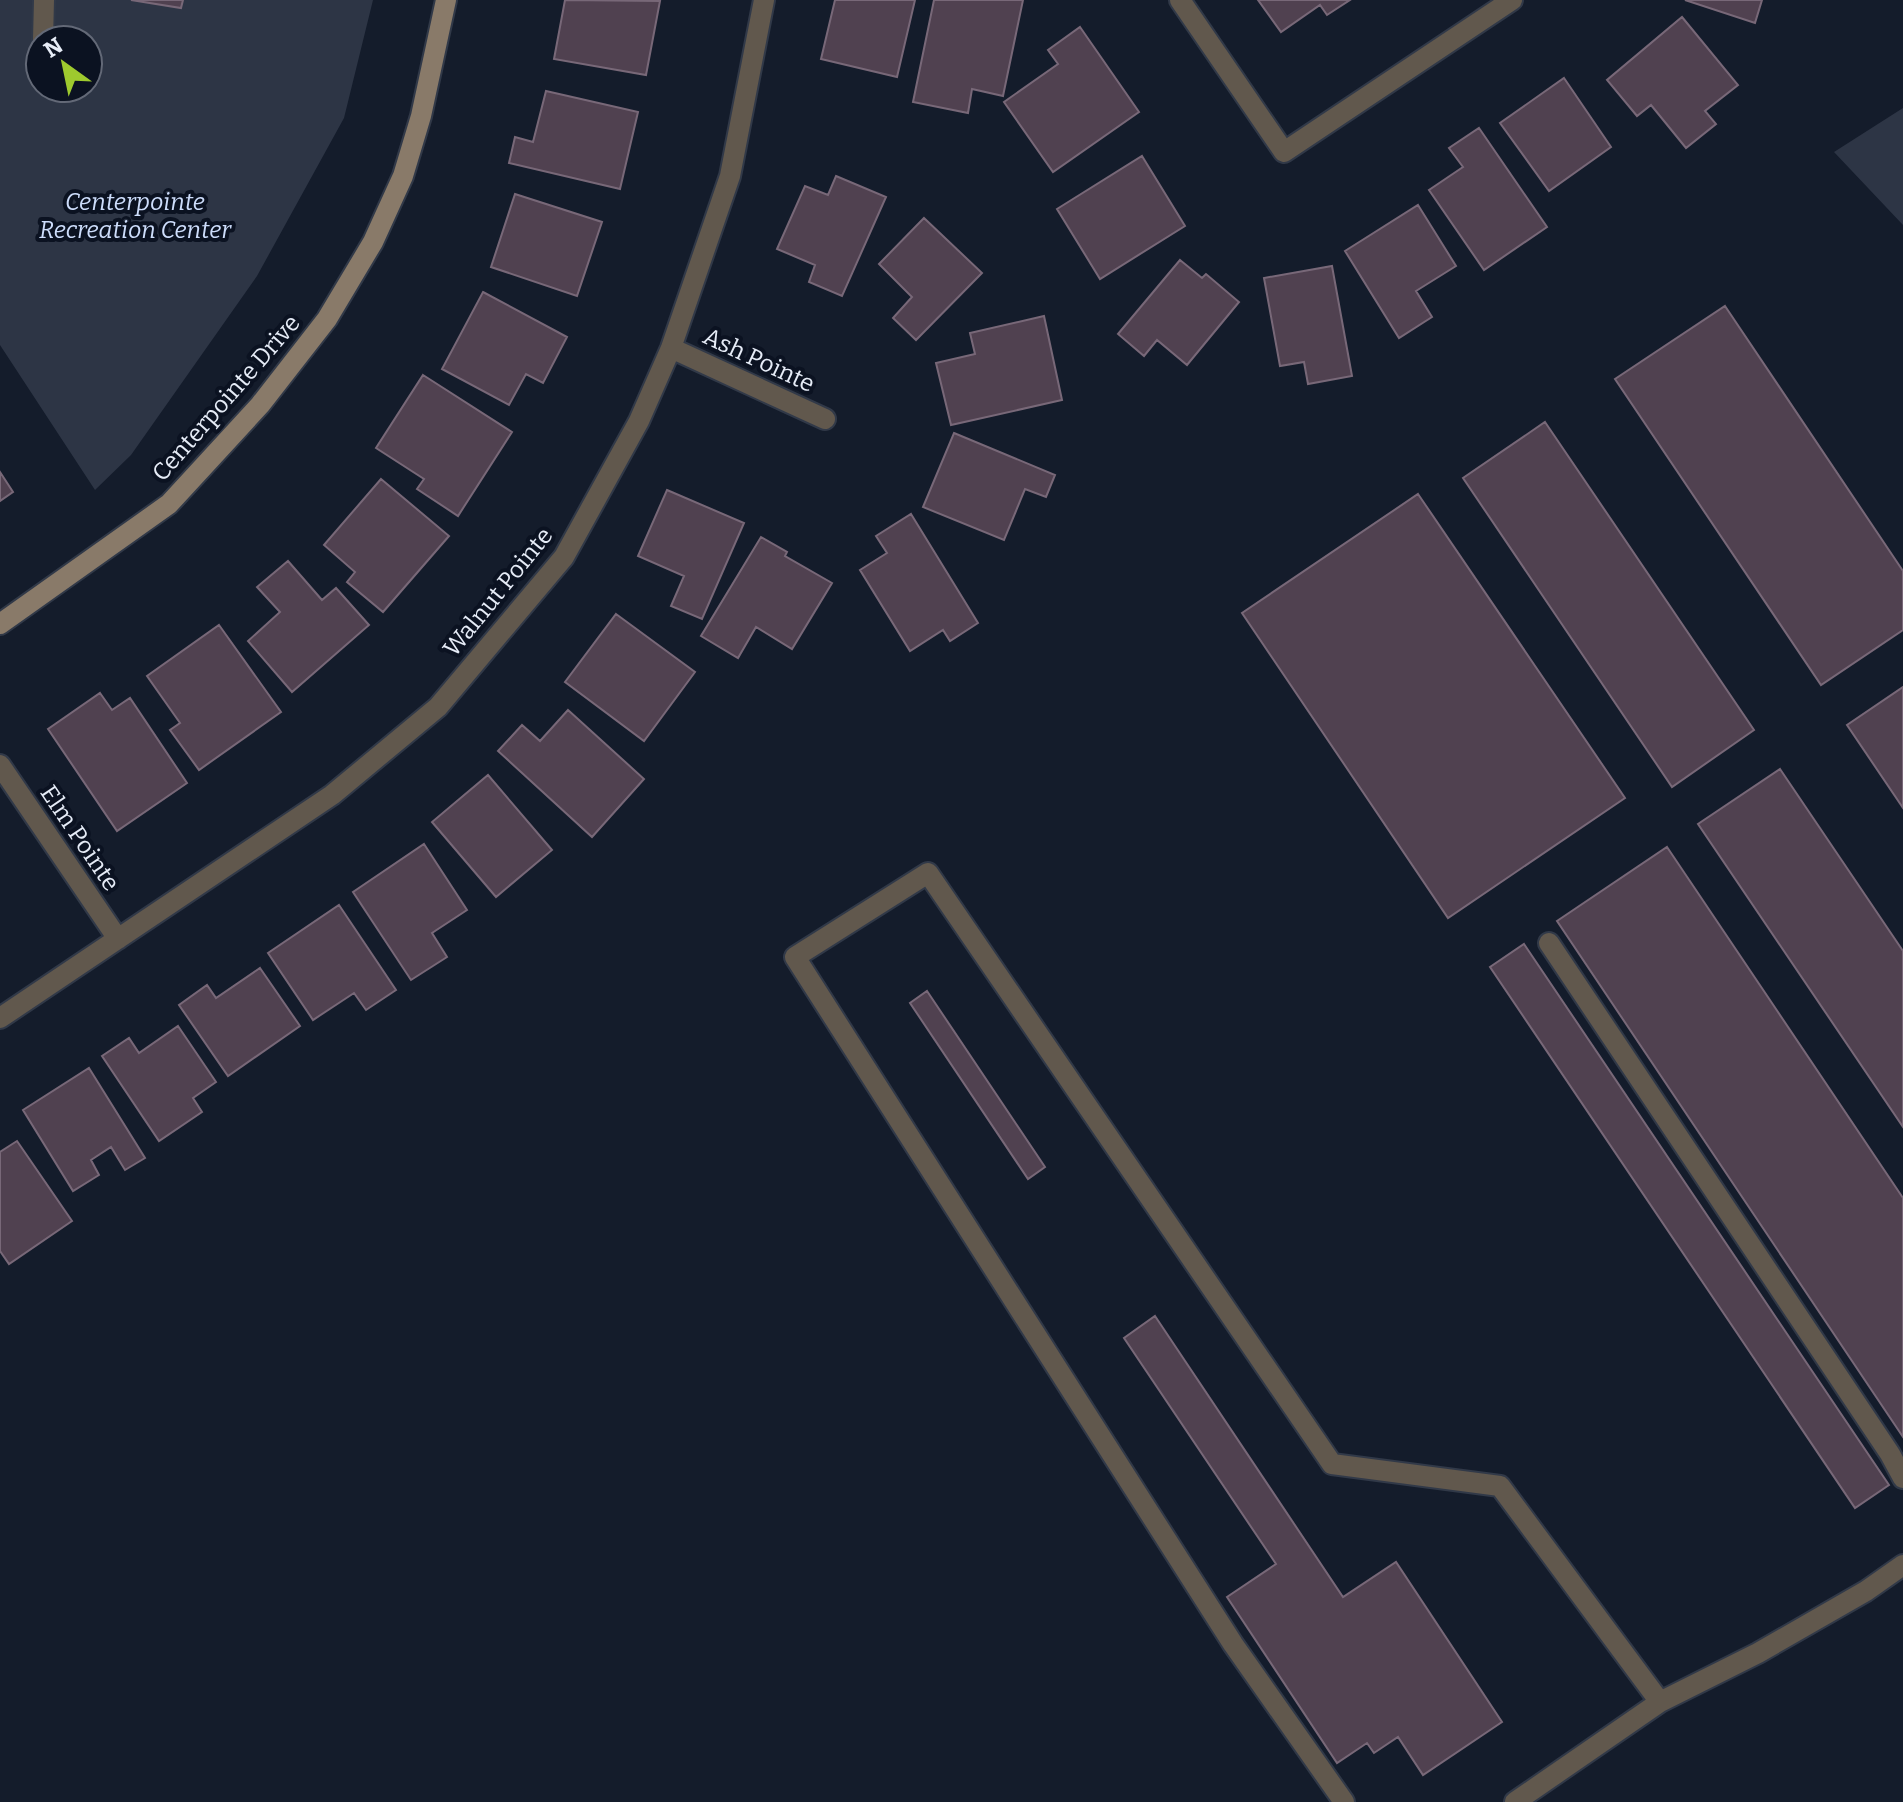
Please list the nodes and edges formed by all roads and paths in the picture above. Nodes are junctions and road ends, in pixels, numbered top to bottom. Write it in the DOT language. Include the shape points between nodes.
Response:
graph roads {
  1 [pos="44,0"];
  2 [pos="446,0"];
  3 [pos="764,0"];
  4 [pos="1180,0"];
  5 [pos="1512,0"];
  6 [pos="43,24"];
  7 [pos="671,348"];
  8 [pos="825,419"];
  9 [pos="0,624"];
  10 [pos="0,765"];
  11 [pos="118,939"];
  12 [pos="1549,943"];
  13 [pos="0,1018"];
  14 [pos="1903,1478"];
  15 [pos="1903,1565"];
  16 [pos="1660,1702"];
  17 [pos="1344,1802"];
  18 [pos="1515,1802"];
  1 -- 6 [label="street"];
  2 -- 9 [label="street, Centerpointe Drive" via="403,176 373,242 327,319 260,405 169,504"];
  3 -- 7 [label="street, Walnut Pointe" via="730,176"];
  4 -- 5 [label="street" via="1284,152"];
  7 -- 8 [label="street, Ash Pointe"];
  7 -- 11 [label="street, Walnut Pointe" via="639,421 564,557 438,707 332,795"];
  10 -- 11 [label="street, Elm Pointe"];
  11 -- 13 [label="street, Walnut Pointe"];
  12 -- 14 [label="street"];
  15 -- 16 [label="street" via="1758,1653"];
  16 -- 17 [label="street" via="1500,1486 1332,1464 928,873 795,957 1233,1644"];
  16 -- 18 [label="street"];
}
